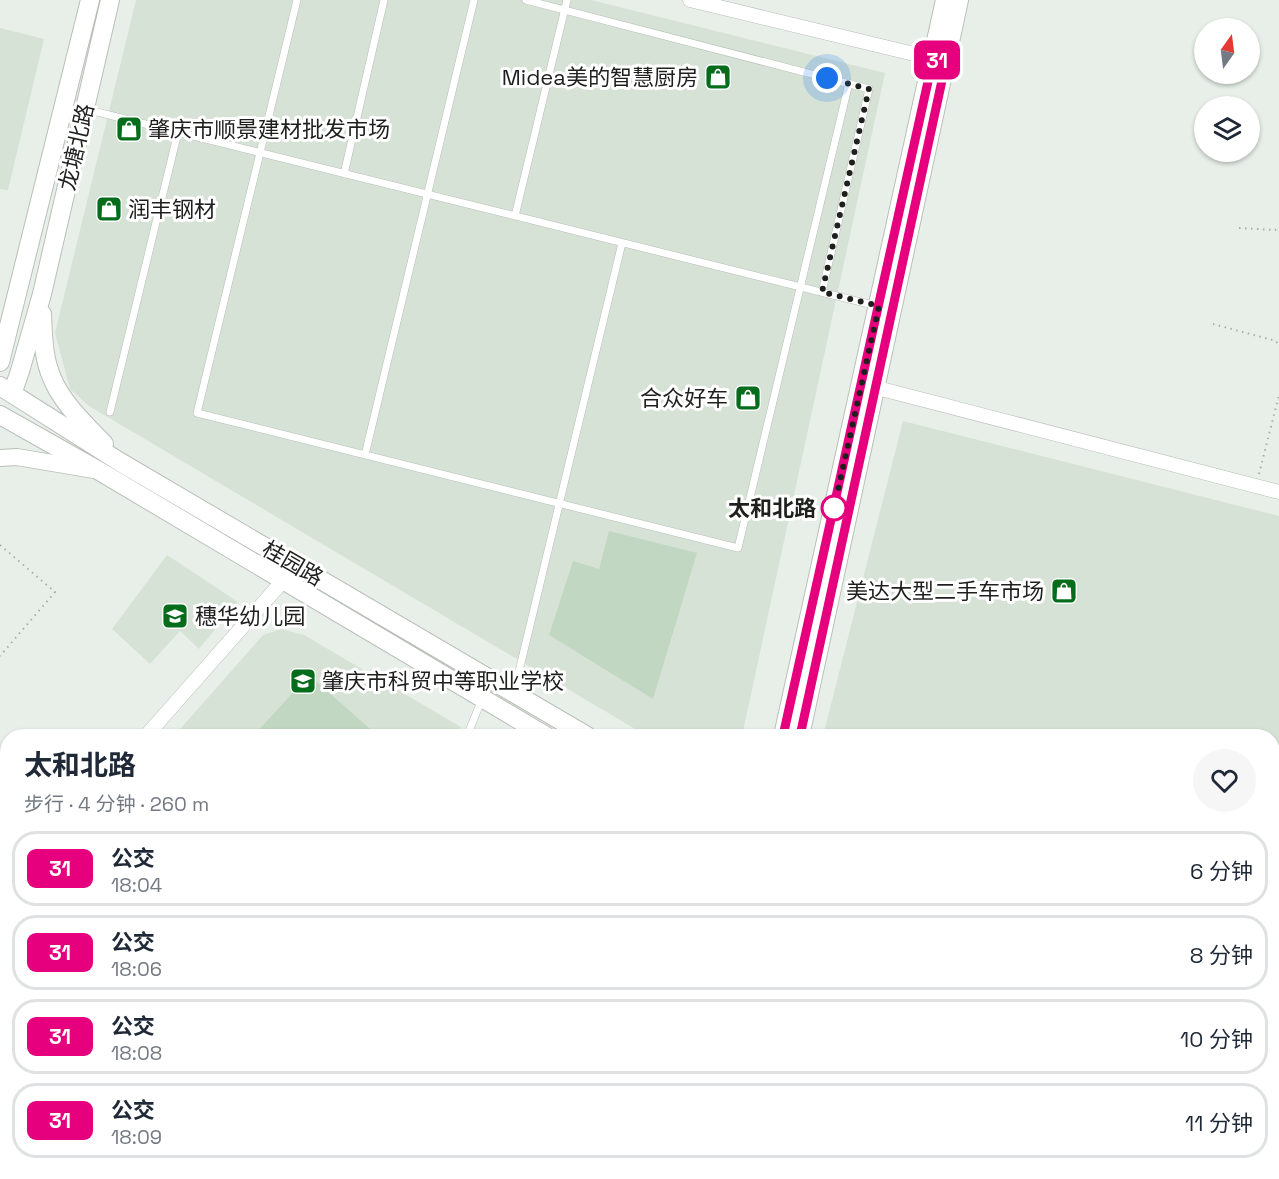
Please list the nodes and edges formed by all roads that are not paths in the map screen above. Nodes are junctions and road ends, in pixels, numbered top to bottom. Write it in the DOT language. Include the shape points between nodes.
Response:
graph roads {
  1 [pos="90,0"];
  2 [pos="110,0"];
  3 [pos="297,0"];
  4 [pos="384,0"];
  5 [pos="474,0"];
  6 [pos="526,0"];
  7 [pos="567,0"];
  8 [pos="690,0"];
  9 [pos="945,0"];
  10 [pos="959,0"];
  11 [pos="564,10"];
  12 [pos="939,60"];
  13 [pos="849,83"];
  14 [pos="85,109"];
  15 [pos="178,132"];
  16 [pos="260,153"];
  17 [pos="344,174"];
  18 [pos="427,194"];
  19 [pos="515,216"];
  20 [pos="622,243"];
  21 [pos="20,281"];
  22 [pos="800,287"];
  23 [pos="822,292"];
  24 [pos="42,294"];
  25 [pos="0,308"];
  26 [pos="886,308"];
  27 [pos="0,362"];
  28 [pos="868,386"];
  29 [pos="6,390"];
  30 [pos="110,412"];
  31 [pos="0,414"];
  32 [pos="365,455"];
  33 [pos="0,458"];
  34 [pos="120,462"];
  35 [pos="100,472"];
  36 [pos="1279,492"];
  37 [pos="559,503"];
  38 [pos="297,566"];
  39 [pos="282,580"];
  40 [pos="513,693"];
  41 [pos="482,699"];
  42 [pos="152,729"];
  43 [pos="470,729"];
  44 [pos="534,729"];
  45 [pos="575,729"];
  46 [pos="788,729"];
  1 -- 21 [label="main road, 龙塘北路"];
  2 -- 14 [label="main road, 龙塘北路"];
  3 -- 16 [label="lane"];
  4 -- 17 [label="lane"];
  5 -- 18 [label="lane"];
  6 -- 11 [label="lane"];
  7 -- 11 [label="lane"];
  8 -- 12 [label="street"];
  9 -- 12 [label="main road"];
  10 -- 12 [label="main road"];
  11 -- 13 [label="lane"];
  11 -- 19 [label="lane"];
  12 -- 26 [label="main road"];
  13 -- 22 [label="lane"];
  13 -- 23 [label="lane" via="869,89"];
  14 -- 15 [label="lane"];
  14 -- 24 [label="main road, 龙塘北路"];
  15 -- 16 [label="lane"];
  15 -- 30 [label="lane"];
  16 -- 17 [label="lane"];
  16 -- 32 [label="lane" via="197,413"];
  17 -- 18 [label="lane"];
  18 -- 19 [label="lane"];
  18 -- 32 [label="lane"];
  19 -- 20 [label="lane"];
  20 -- 22 [label="lane"];
  20 -- 37 [label="lane"];
  21 -- 25 [label="main road"];
  21 -- 27 [label="main road, 龙塘北路"];
  22 -- 23 [label="lane"];
  22 -- 37 [label="lane" via="738,548"];
  23 -- 26 [label="lane"];
  24 -- 29 [label="main road" via="20,371"];
  24 -- 34 [label="main road" via="43,338 52,380 64,400"];
  26 -- 28 [label="main road"];
  28 -- 36 [label="street"];
  28 -- 46 [label="main road"];
  29 -- 31 [label="street"];
  29 -- 34 [label="main road, 桂园路"];
  31 -- 35 [label="main road"];
  32 -- 37 [label="lane"];
  33 -- 35 [label="street" via="17,457"];
  34 -- 38 [label="main road, 桂园路"];
  35 -- 39 [label="main road"];
  37 -- 40 [label="lane"];
  38 -- 39 [label="street"];
  38 -- 40 [label="main road, 桂园路"];
  39 -- 41 [label="main road"];
  39 -- 42 [label="street"];
  40 -- 45 [label="main road, 桂园路"];
  41 -- 43 [label="lane"];
  41 -- 44 [label="main road"];
}
